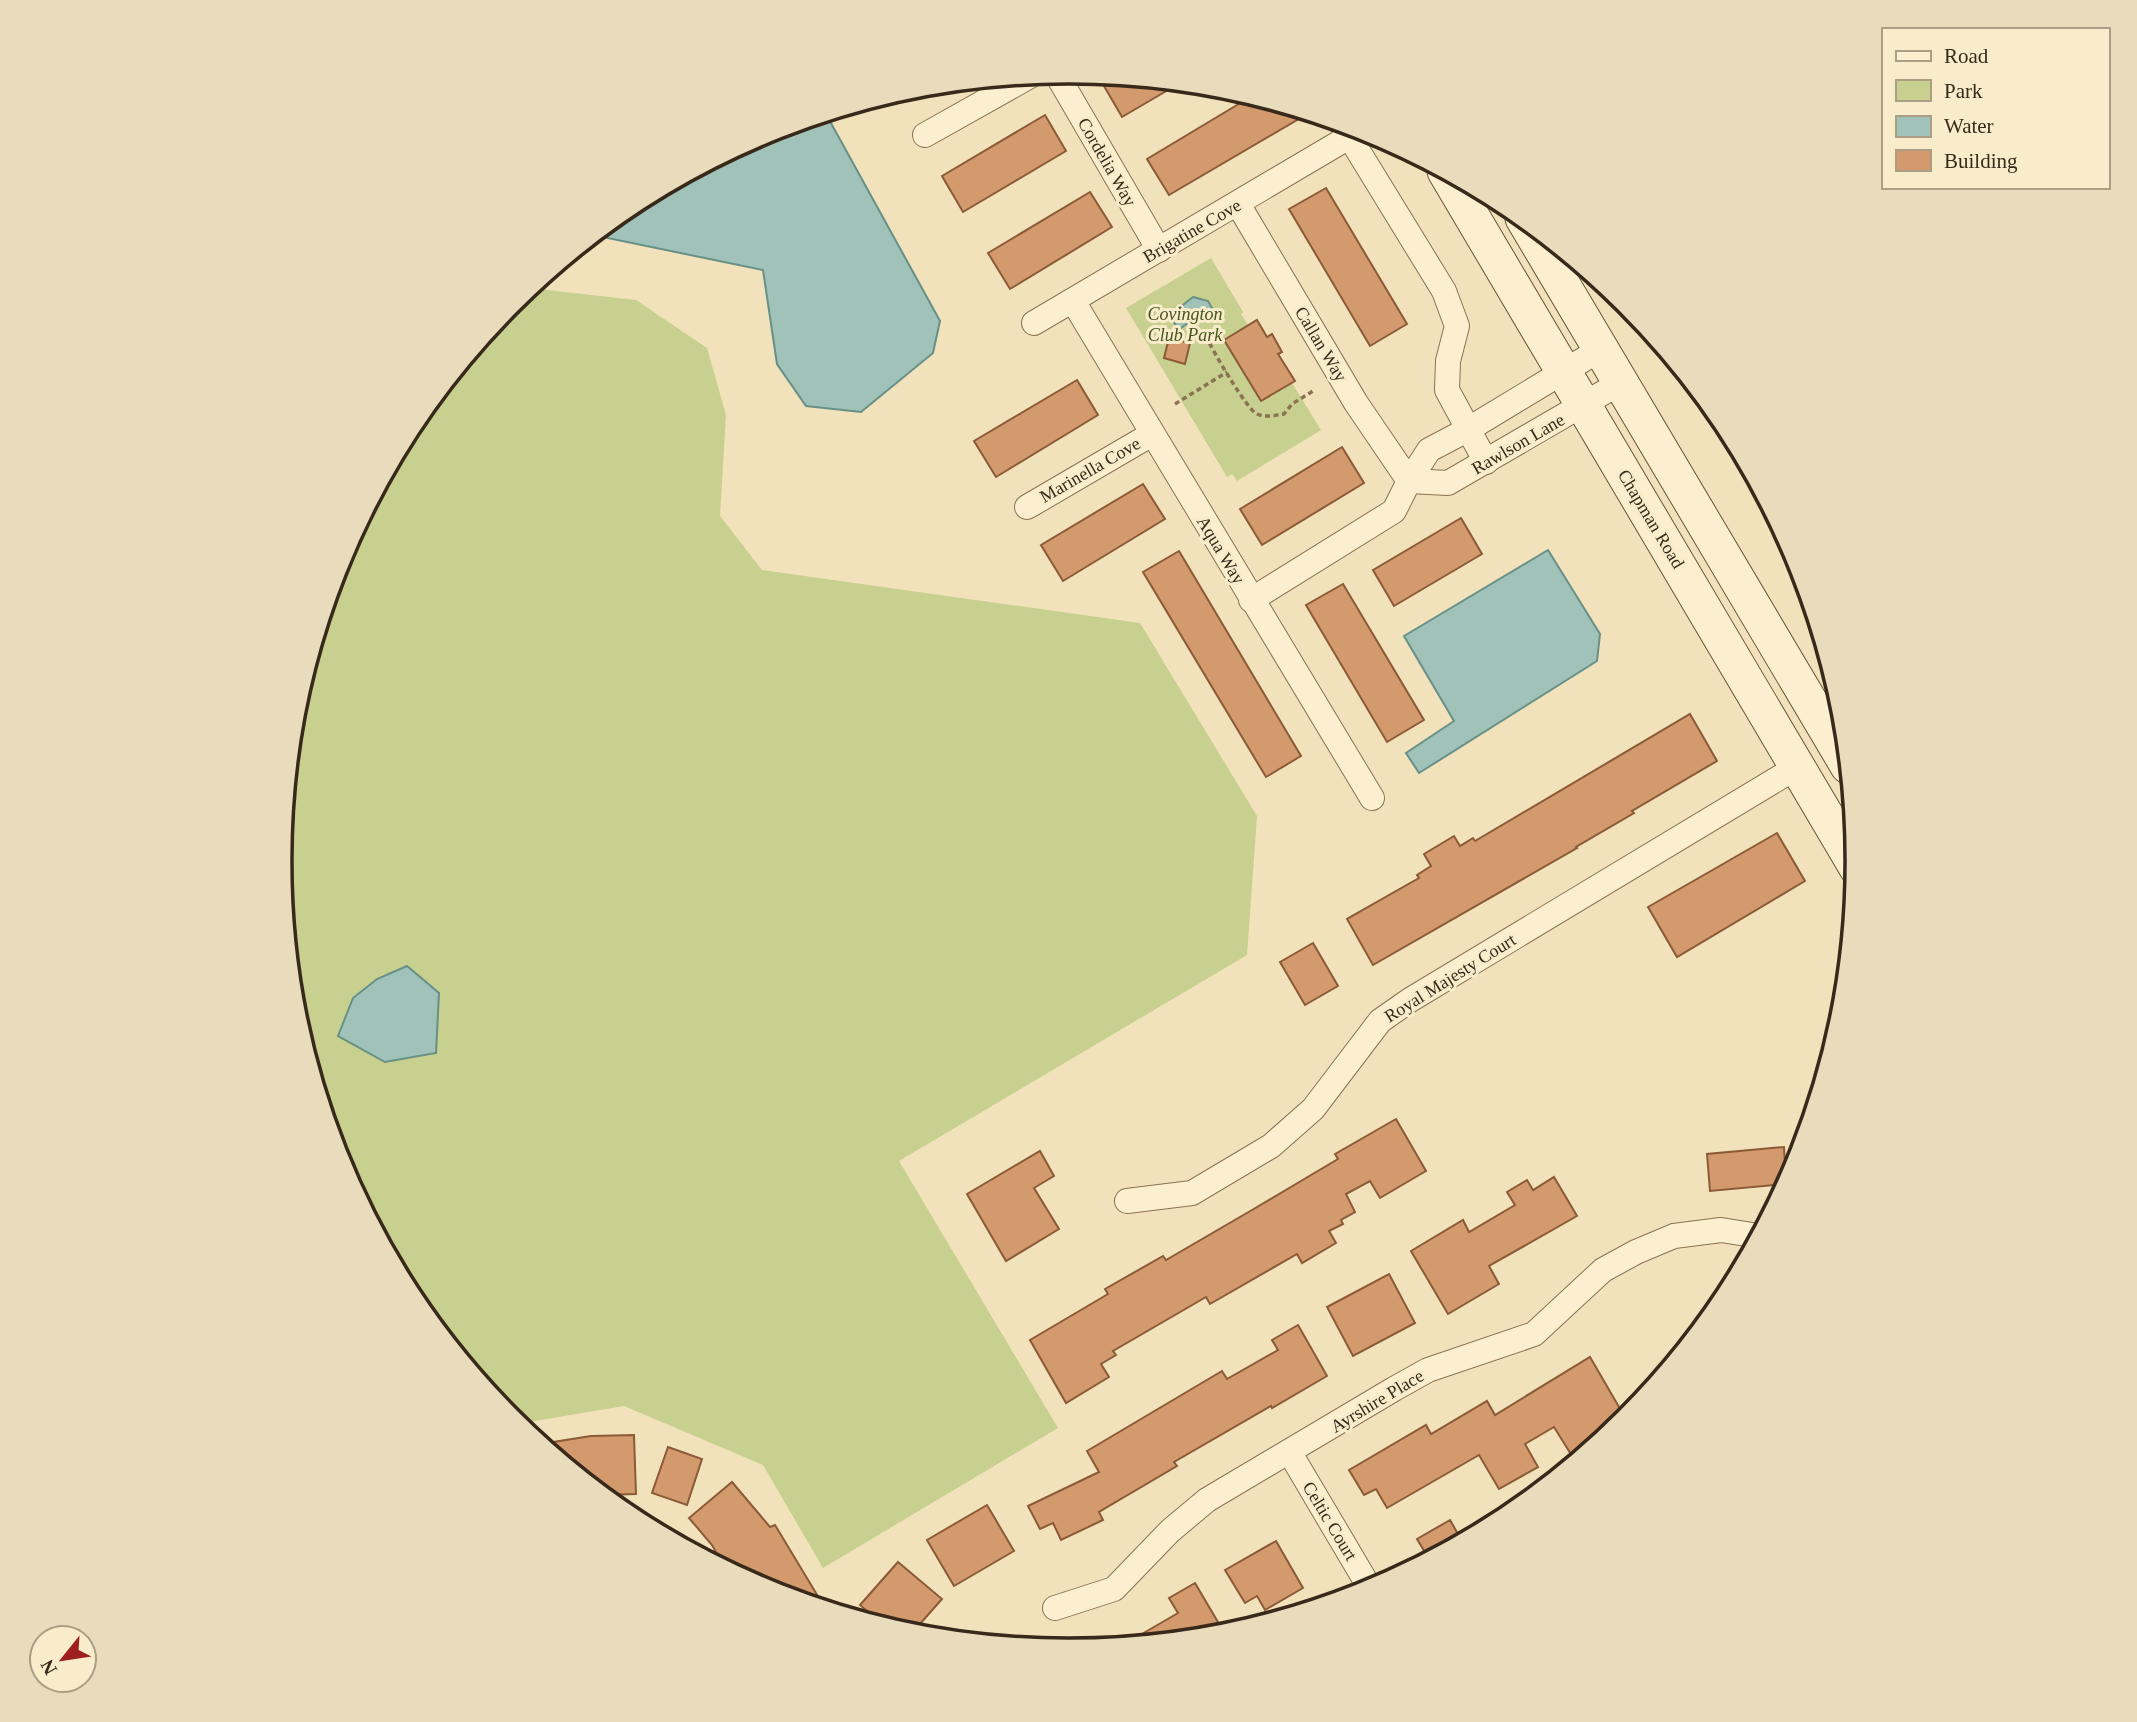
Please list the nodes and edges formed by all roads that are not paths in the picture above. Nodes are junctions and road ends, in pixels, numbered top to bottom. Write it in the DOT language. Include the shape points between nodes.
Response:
graph roads {
  1 [pos="1063,84"];
  2 [pos="1011,87"];
  3 [pos="1340,133"];
  4 [pos="925,135"];
  5 [pos="1349,137"];
  6 [pos="1453,186"];
  7 [pos="1238,205"];
  8 [pos="1537,241"];
  9 [pos="1159,250"];
  10 [pos="1073,301"];
  11 [pos="1034,323"];
  12 [pos="1601,349"];
  13 [pos="1564,371"];
  14 [pos="1620,383"];
  15 [pos="1584,405"];
  16 [pos="1467,430"];
  17 [pos="1152,434"];
  18 [pos="1486,461"];
  19 [pos="1409,481"];
  20 [pos="1027,507"];
  21 [pos="1251,600"];
  22 [pos="1837,745"];
  23 [pos="1797,767"];
  24 [pos="1372,798"];
  25 [pos="1845,847"];
  26 [pos="1126,1201"];
  27 [pos="1749,1234"];
  28 [pos="1290,1453"];
  29 [pos="1365,1579"];
  30 [pos="1055,1608"];
  1 -- 9 [label="street, Cordelia Way"];
  2 -- 4 [label="street"];
  3 -- 7 [label="street, Brigatine Cove"];
  5 -- 16 [label="street" via="1444,290 1457,326 1447,390"];
  6 -- 13 [label="street, Chapman Road"];
  7 -- 9 [label="street, Brigatine Cove"];
  7 -- 19 [label="street, Callan Way" via="1356,403"];
  8 -- 12 [label="street"];
  9 -- 10 [label="street, Brigatine Cove"];
  10 -- 11 [label="street, Brigatine Cove"];
  10 -- 17 [label="street, Aqua Way"];
  12 -- 13 [label="street"];
  12 -- 14 [label="street"];
  13 -- 15 [label="street, Chapman Road"];
  13 -- 16 [label="street"];
  14 -- 15 [label="street, Rawlson Lane"];
  14 -- 22 [label="street"];
  15 -- 18 [label="street, Rawlson Lane"];
  15 -- 23 [label="street, Chapman Road"];
  16 -- 18 [label="street"];
  16 -- 19 [label="street" via="1429,450"];
  17 -- 20 [label="street, Marinella Cove"];
  17 -- 21 [label="street, Aqua Way"];
  18 -- 19 [label="street, Rawlson Lane" via="1448,483"];
  19 -- 21 [label="street" via="1394,511"];
  21 -- 24 [label="street, Aqua Way"];
  23 -- 25 [label="street, Chapman Road"];
  23 -- 26 [label="street, Royal Majesty Court" via="1409,1000 1380,1021 1313,1109 1271,1146 1192,1193"];
  27 -- 28 [label="street, Ayrshire Place" via="1721,1230 1674,1236 1636,1252 1603,1270 1534,1334 1428,1370"];
  28 -- 29 [label="street, Celtic Court"];
  28 -- 30 [label="street, Ayrshire Place" via="1207,1500 1114,1589"];
}
